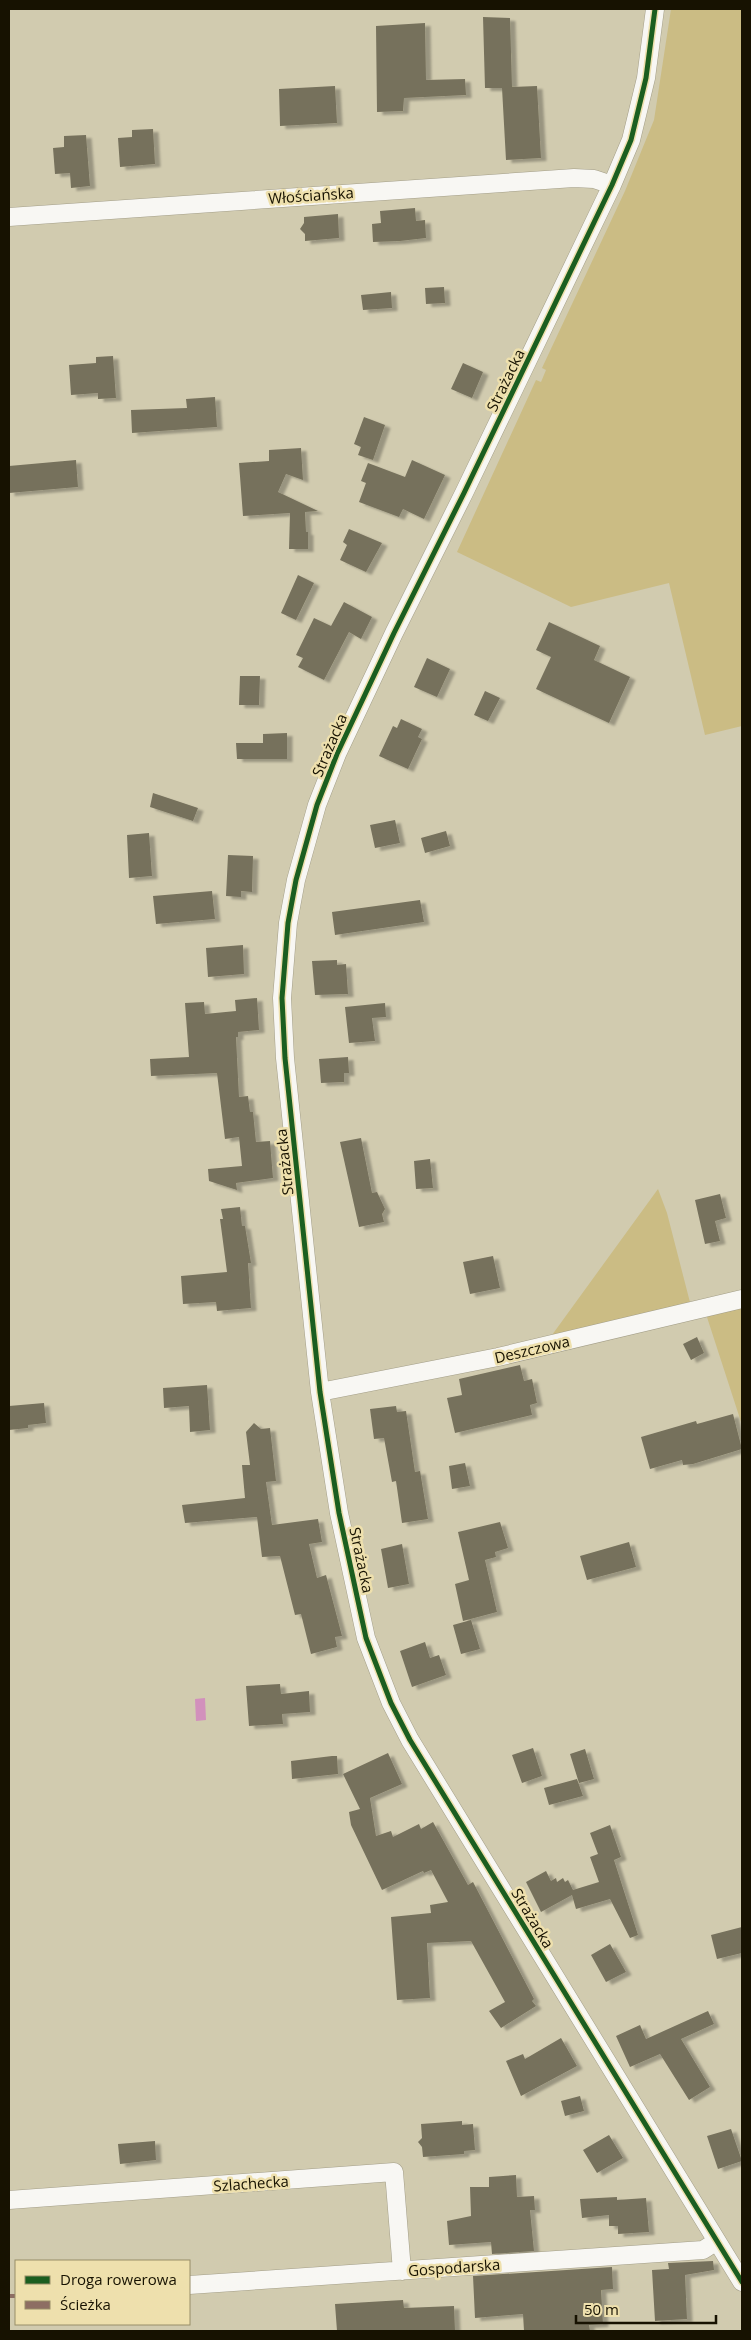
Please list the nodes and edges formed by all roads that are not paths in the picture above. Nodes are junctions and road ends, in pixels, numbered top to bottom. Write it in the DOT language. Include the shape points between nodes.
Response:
graph roads {
  1 [pos="655,9"];
  2 [pos="612,186"];
  3 [pos="9,217"];
  4 [pos="742,1299"];
  5 [pos="320,1392"];
  6 [pos="9,2200"];
  7 [pos="717,2242"];
  8 [pos="402,2271"];
  9 [pos="742,2282"];
  10 [pos="190,2285"];
  1 -- 2 [label="street, Strażacka" via="646,78 631,140"];
  2 -- 3 [label="street, Włościańska" via="594,179 574,178"];
  2 -- 5 [label="street, Strażacka" via="337,754 317,805 296,880 285,951 282,1006"];
  4 -- 5 [label="street, Deszczowa" via="498,1357"];
  5 -- 7 [label="street, Strażacka" via="339,1513 362,1620 392,1703 410,1740"];
  6 -- 8 [label="street, Szlachecka" via="394,2172"];
  7 -- 8 [label="street, Gospodarska" via="703,2250"];
  7 -- 9 [label="street, Strażacka"];
  8 -- 10 [label="street, Gospodarska"];
}
